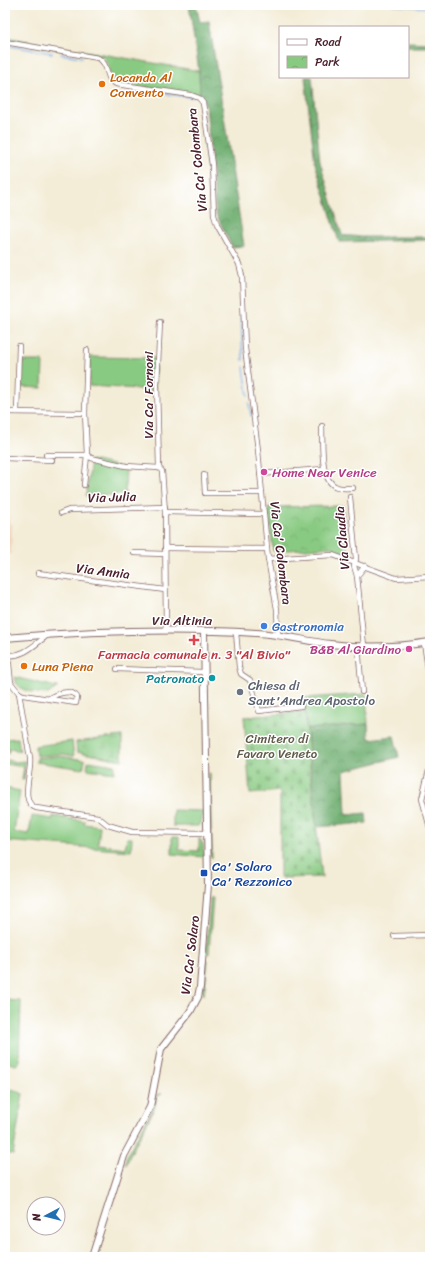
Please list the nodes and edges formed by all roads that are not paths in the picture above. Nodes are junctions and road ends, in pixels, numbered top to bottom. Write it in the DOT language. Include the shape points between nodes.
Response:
graph roads {
  1 [pos="5,42"];
  2 [pos="160,322"];
  3 [pos="19,346"];
  4 [pos="87,350"];
  5 [pos="5,412"];
  6 [pos="17,412"];
  7 [pos="85,413"];
  8 [pos="322,426"];
  9 [pos="46,456"];
  10 [pos="87,456"];
  11 [pos="5,458"];
  12 [pos="52,460"];
  13 [pos="159,468"];
  14 [pos="324,469"];
  15 [pos="260,474"];
  16 [pos="204,475"];
  17 [pos="84,485"];
  18 [pos="353,488"];
  19 [pos="262,493"];
  20 [pos="350,497"];
  21 [pos="165,510"];
  22 [pos="61,513"];
  23 [pos="264,514"];
  24 [pos="165,548"];
  25 [pos="267,549"];
  26 [pos="134,554"];
  27 [pos="165,554"];
  28 [pos="268,559"];
  29 [pos="355,563"];
  30 [pos="365,566"];
  31 [pos="38,573"];
  32 [pos="357,576"];
  33 [pos="430,576"];
  34 [pos="165,590"];
  35 [pos="166,631"];
  36 [pos="204,632"];
  37 [pos="236,632"];
  38 [pos="49,634"];
  39 [pos="278,635"];
  40 [pos="5,638"];
  41 [pos="427,642"];
  42 [pos="361,646"];
  43 [pos="6,655"];
  44 [pos="118,669"];
  45 [pos="203,672"];
  46 [pos="430,682"];
  47 [pos="362,692"];
  48 [pos="20,694"];
  49 [pos="48,699"];
  50 [pos="301,706"];
  51 [pos="430,769"];
  52 [pos="428,814"];
  53 [pos="430,828"];
  54 [pos="208,833"];
  55 [pos="430,935"];
  56 [pos="394,936"];
  57 [pos="92,1257"];
  1 -- 15 [label="street, Via Ca' Colombara" via="98,58 105,62 110,80 116,84 191,95 203,103 212,165 214,215 239,264 242,276 245,348"];
  2 -- 13 [label="street, Via Ca' Fornoni" via="157,385"];
  3 -- 6 [label="street"];
  4 -- 7 [label="street"];
  5 -- 6 [label="street"];
  6 -- 7 [label="street"];
  7 -- 10 [label="street"];
  8 -- 14 [label="street"];
  9 -- 10 [label="street"];
  10 -- 13 [label="street" via="126,466"];
  10 -- 17 [label="street"];
  11 -- 12 [label="street"];
  13 -- 21 [label="street, Via Ca' Fornoni" via="162,471"];
  14 -- 15 [label="street"];
  14 -- 18 [label="street" via="326,476 335,486"];
  15 -- 19 [label="street, Via Ca' Colombara"];
  16 -- 19 [label="street" via="205,493"];
  19 -- 23 [label="street, Via Ca' Colombara"];
  20 -- 29 [label="street, Via Claudia"];
  21 -- 22 [label="street, Via Julia" via="69,510"];
  21 -- 23 [label="street, Via Julia"];
  21 -- 24 [label="street, Via Ca' Fornoni"];
  23 -- 25 [label="street, Via Ca' Colombara"];
  24 -- 25 [label="street"];
  24 -- 27 [label="street, Via Ca' Fornoni"];
  25 -- 28 [label="street, Via Ca' Colombara"];
  26 -- 27 [label="street"];
  27 -- 34 [label="street, Via Ca' Fornoni"];
  28 -- 29 [label="street" via="333,555"];
  28 -- 39 [label="street, Via Ca' Colombara" via="277,609"];
  29 -- 30 [label="street"];
  29 -- 32 [label="street, Via Claudia"];
  30 -- 32 [label="street, Via Claudia"];
  30 -- 33 [label="street" via="400,578"];
  31 -- 34 [label="street, Via Annia"];
  32 -- 42 [label="street, Via Claudia"];
  34 -- 35 [label="street, Via Ca' Fornoni"];
  35 -- 36 [label="street, Via Altinia"];
  35 -- 38 [label="street, Via Altinia"];
  36 -- 37 [label="street, Via Altinia"];
  36 -- 45 [label="street, Via Ca' Solaro"];
  37 -- 39 [label="street, Via Altinia"];
  37 -- 50 [label="street" via="241,674 250,680 259,711"];
  38 -- 40 [label="street, Via Altinia"];
  38 -- 43 [label="street" via="22,654"];
  39 -- 42 [label="street, Via Altinia"];
  41 -- 42 [label="street, Via Altinia"];
  41 -- 46 [label="street"];
  42 -- 47 [label="street"];
  43 -- 48 [label="street" via="11,683"];
  44 -- 45 [label="street"];
  45 -- 54 [label="street, Via Ca' Solaro"];
  48 -- 49 [label="street"];
  48 -- 54 [label="street" via="31,765 27,798 30,805 98,817 108,825 132,832"];
  49 -- 49 [label="street" via="76,703 77,697 75,694 60,692"];
  51 -- 52 [label="street" via="422,799"];
  52 -- 53 [label="street"];
  54 -- 57 [label="street, Via Ca' Solaro" via="207,917 198,997 161,1049 150,1107 124,1156"];
  55 -- 56 [label="street"];
}
